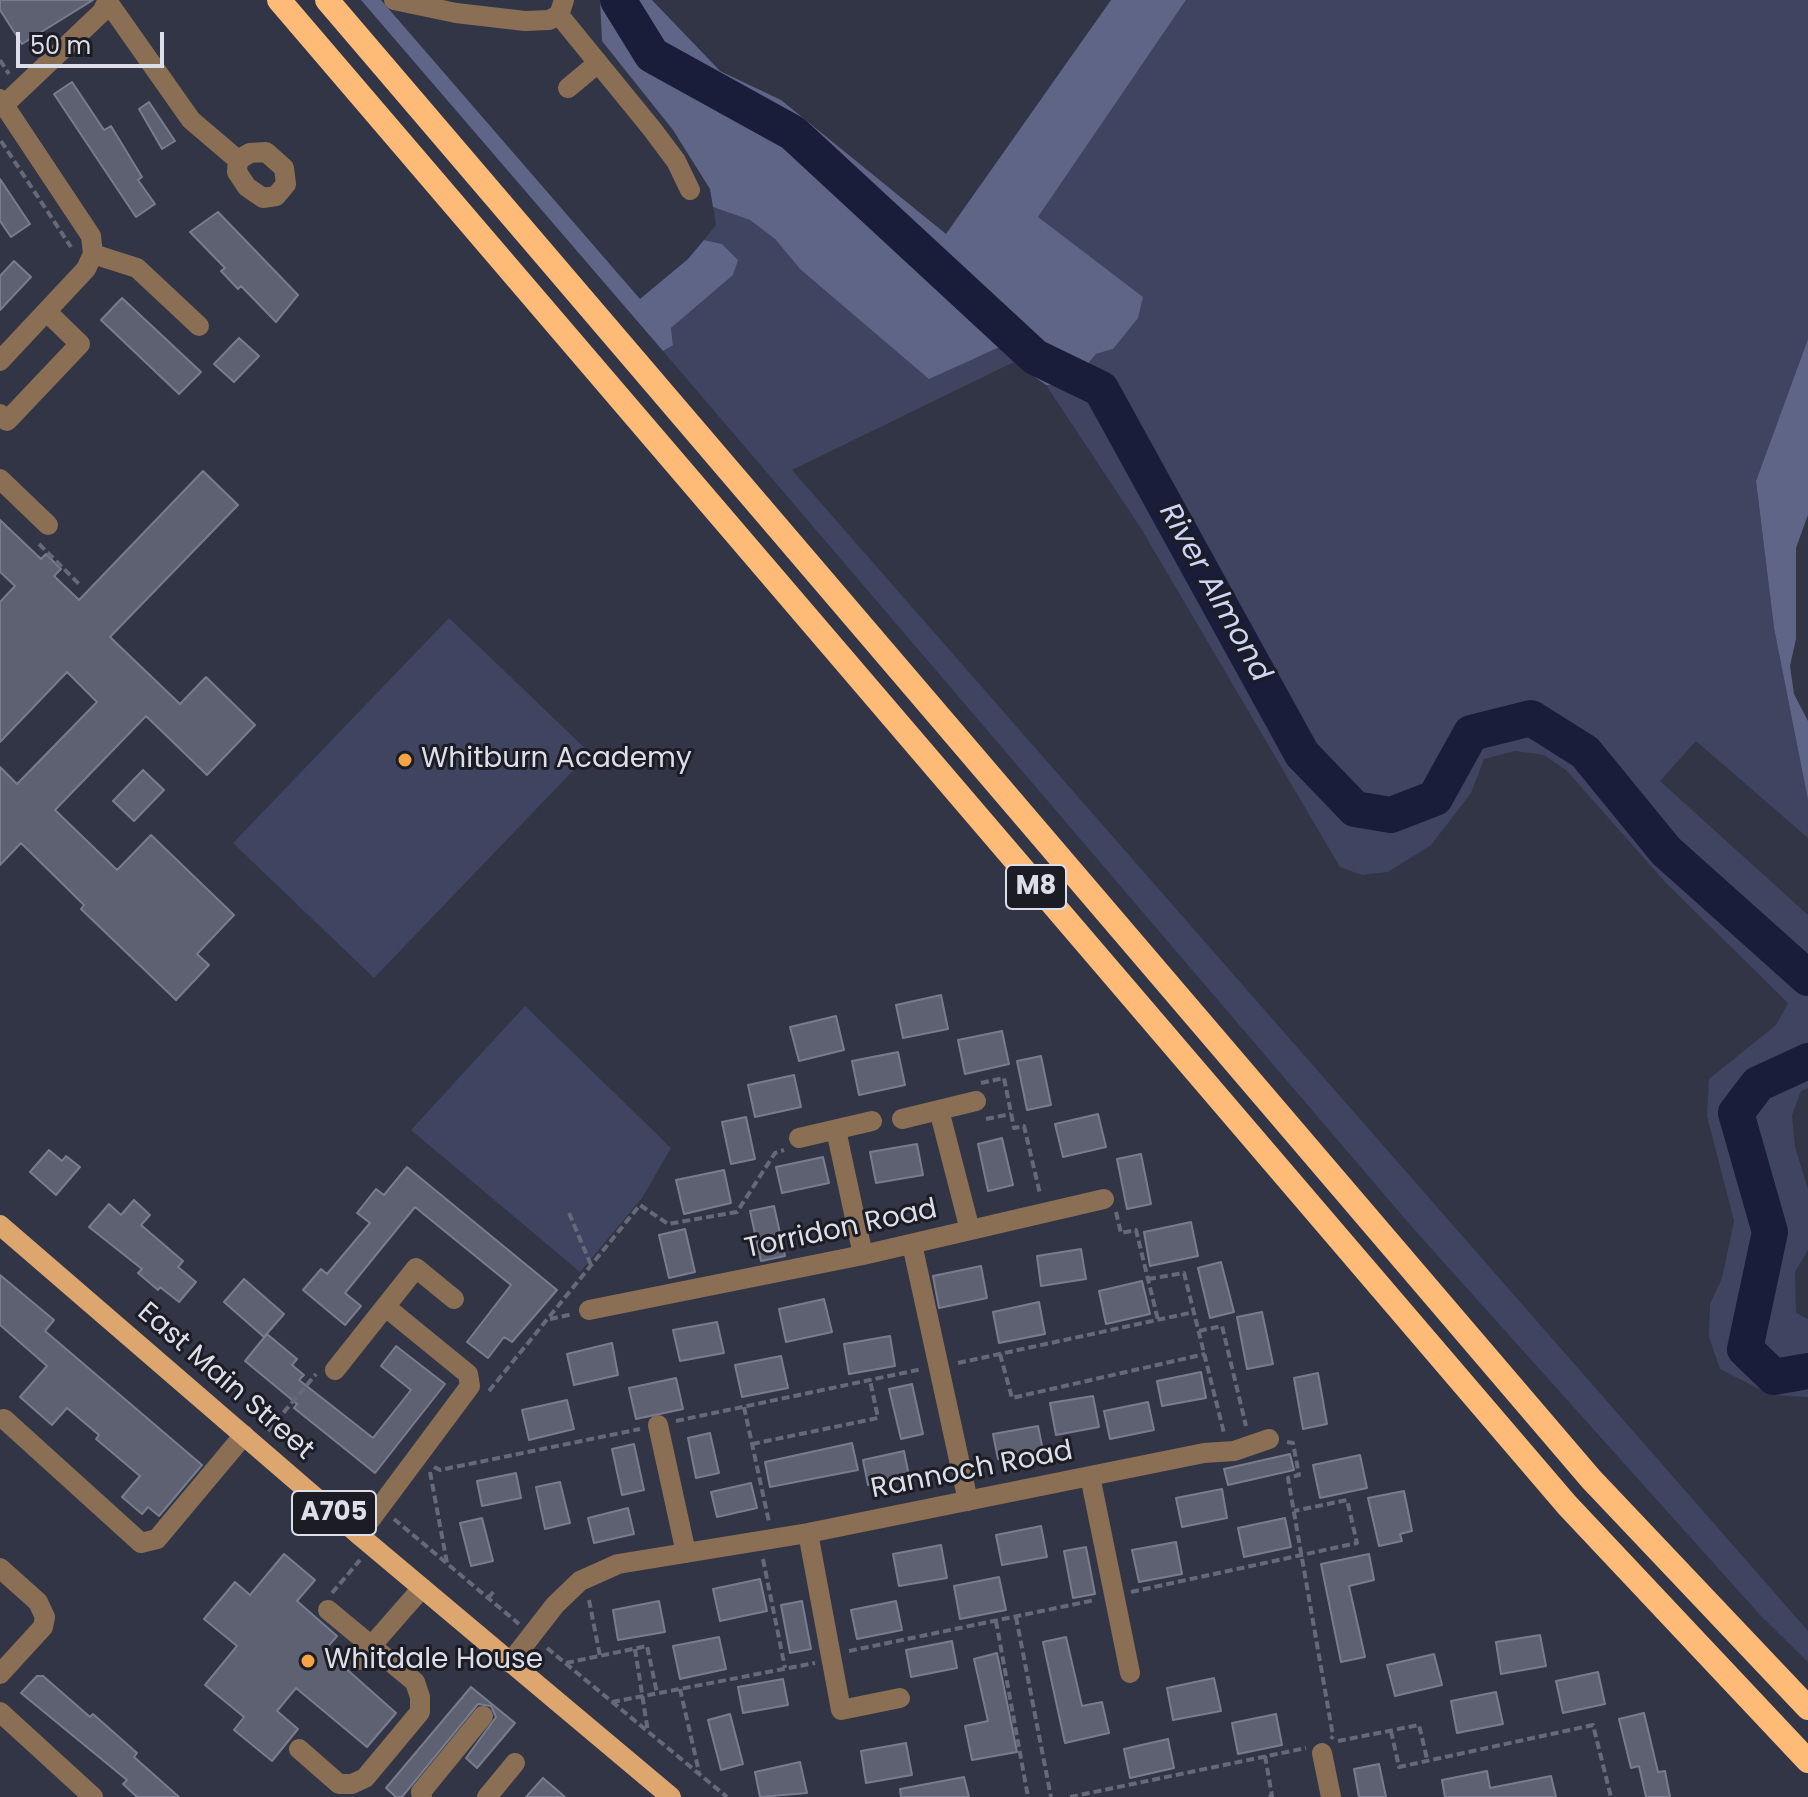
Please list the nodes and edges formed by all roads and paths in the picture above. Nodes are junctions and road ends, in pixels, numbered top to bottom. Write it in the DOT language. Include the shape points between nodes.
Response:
graph roads {
  1 [pos="279,0"];
  2 [pos="327,0"];
  3 [pos="394,0"];
  4 [pos="108,1"];
  5 [pos="562,7"];
  6 [pos="598,63"];
  7 [pos="568,88"];
  8 [pos="2,102"];
  9 [pos="0,139"];
  10 [pos="238,160"];
  11 [pos="690,190"];
  12 [pos="89,262"];
  13 [pos="47,312"];
  14 [pos="199,326"];
  15 [pos="0,361"];
  16 [pos="2,421"];
  17 [pos="0,479"];
  18 [pos="39,531"];
  19 [pos="81,586"];
  20 [pos="974,1093"];
  21 [pos="939,1110"];
  22 [pos="902,1119"];
  23 [pos="872,1121"];
  24 [pos="836,1130"];
  25 [pos="799,1138"];
  26 [pos="1104,1199"];
  27 [pos="569,1213"];
  28 [pos="1045,1213"];
  29 [pos="0,1225"];
  30 [pos="970,1230"];
  31 [pos="912,1244"];
  32 [pos="863,1255"];
  33 [pos="592,1265"];
  34 [pos="1148,1279"];
  35 [pos="454,1299"];
  36 [pos="387,1308"];
  37 [pos="589,1310"];
  38 [pos="1194,1312"];
  39 [pos="1158,1320"];
  40 [pos="1199,1331"];
  41 [pos="1000,1354"];
  42 [pos="1205,1354"];
  43 [pos="939,1367"];
  44 [pos="335,1370"];
  45 [pos="870,1380"];
  46 [pos="488,1392"];
  47 [pos="744,1407"];
  48 [pos="4,1419"];
  49 [pos="658,1425"];
  50 [pos="250,1440"];
  51 [pos="1260,1442"];
  52 [pos="752,1444"];
  53 [pos="1229,1451"];
  54 [pos="429,1465"];
  55 [pos="1090,1476"];
  56 [pos="419,1477"];
  57 [pos="968,1501"];
  58 [pos="380,1507"];
  59 [pos="808,1533"];
  60 [pos="365,1540"];
  61 [pos="766,1540"];
  62 [pos="686,1553"];
  63 [pos="0,1568"];
  64 [pos="584,1579"];
  65 [pos="422,1588"];
  66 [pos="495,1590"];
  67 [pos="488,1598"];
  68 [pos="330,1602"];
  69 [pos="1016,1617"];
  70 [pos="996,1621"];
  71 [pos="532,1635"];
  72 [pos="635,1649"];
  73 [pos="366,1653"];
  74 [pos="829,1655"];
  75 [pos="600,1656"];
  76 [pos="510,1663"];
  77 [pos="566,1663"];
  78 [pos="785,1669"];
  79 [pos="1130,1673"];
  80 [pos="0,1674"];
  81 [pos="680,1689"];
  82 [pos="657,1693"];
  83 [pos="645,1695"];
  84 [pos="900,1698"];
  85 [pos="612,1702"];
  86 [pos="1808,1708"];
  87 [pos="0,1712"];
  88 [pos="483,1716"];
  89 [pos="1391,1731"];
  90 [pos="648,1732"];
  91 [pos="1325,1748"];
  92 [pos="299,1749"];
  93 [pos="1265,1756"];
  94 [pos="1427,1759"];
  95 [pos="1808,1761"];
  96 [pos="515,1763"];
  97 [pos="699,1773"];
  98 [pos="1110,1788"];
  99 [pos="667,1796"];
  100 [pos="93,1797"];
  101 [pos="422,1797"];
  102 [pos="487,1797"];
  103 [pos="727,1797"];
  104 [pos="1028,1797"];
  105 [pos="1051,1797"];
  106 [pos="1070,1797"];
  107 [pos="1112,1797"];
  108 [pos="1267,1797"];
  109 [pos="1331,1797"];
  110 [pos="1611,1797"];
  1 -- 95 [label="highway, M8" via="1567,1505"];
  2 -- 86 [label="highway, M8" via="1591,1479"];
  3 -- 5 [label="street" via="525,21 549,20"];
  4 -- 8 [label="street"];
  4 -- 10 [label="street" via="191,120"];
  5 -- 6 [label="street"];
  6 -- 7 [label="street"];
  6 -- 11 [label="street" via="676,161"];
  8 -- 12 [label="street" via="91,236"];
  9 -- 12 [label="path"];
  12 -- 13 [label="street"];
  12 -- 14 [label="street" via="137,268 175,290"];
  13 -- 15 [label="street"];
  13 -- 16 [label="street" via="80,344"];
  17 -- 18 [label="street"];
  18 -- 19 [label="path"];
  20 -- 21 [label="street"];
  20 -- 28 [label="path" via="1004,1078 1014,1128 1024,1126"];
  21 -- 22 [label="street"];
  21 -- 30 [label="street"];
  23 -- 24 [label="street"];
  24 -- 25 [label="street"];
  24 -- 32 [label="street"];
  25 -- 33 [label="path" via="801,1146 775,1153 737,1212 668,1224 640,1205"];
  26 -- 28 [label="street, Torridon Road"];
  26 -- 34 [label="path" via="1115,1209 1121,1233 1136,1230"];
  27 -- 33 [label="path"];
  28 -- 30 [label="street, Torridon Road"];
  29 -- 50 [label="main road, East Main Street / A705"];
  30 -- 31 [label="street, Torridon Road"];
  31 -- 32 [label="street, Torridon Road"];
  31 -- 43 [label="street"];
  32 -- 37 [label="street, Torridon Road"];
  33 -- 46 [label="path"];
  34 -- 38 [label="path" via="1184,1273"];
  34 -- 39 [label="path"];
  35 -- 36 [label="street" via="416,1268"];
  36 -- 44 [label="street"];
  36 -- 58 [label="street" via="468,1374 470,1386"];
  38 -- 39 [label="path"];
  38 -- 40 [label="path"];
  39 -- 41 [label="path"];
  40 -- 42 [label="path"];
  40 -- 51 [label="path" via="1222,1326"];
  41 -- 42 [label="path" via="1012,1398"];
  41 -- 43 [label="path"];
  42 -- 53 [label="path"];
  43 -- 57 [label="street"];
  44 -- 50 [label="path" via="318,1372"];
  45 -- 52 [label="path" via="878,1418"];
  47 -- 52 [label="path"];
  48 -- 50 [label="street" via="141,1543 157,1539"];
  49 -- 62 [label="street"];
  50 -- 60 [label="main road, East Main Street / A705"];
  51 -- 53 [label="street, Rannoch Road"];
  51 -- 91 [label="path" via="1293,1443 1299,1475 1288,1478 1333,1736"];
  52 -- 61 [label="path"];
  53 -- 55 [label="street, Rannoch Road"];
  54 -- 56 [label="path"];
  55 -- 57 [label="street, Rannoch Road"];
  55 -- 79 [label="street"];
  57 -- 59 [label="street, Rannoch Road"];
  58 -- 60 [label="street"];
  58 -- 67 [label="path"];
  59 -- 61 [label="street, Rannoch Road"];
  59 -- 74 [label="street"];
  60 -- 65 [label="main road, East Main Street / A705"];
  60 -- 68 [label="path"];
  61 -- 62 [label="street, Rannoch Road"];
  61 -- 78 [label="path"];
  62 -- 64 [label="street, Rannoch Road" via="618,1564"];
  63 -- 80 [label="street" via="38,1602 45,1617 43,1627"];
  64 -- 71 [label="street, Rannoch Road"];
  64 -- 75 [label="path"];
  65 -- 73 [label="street"];
  65 -- 76 [label="main road, East Main Street / A705"];
  66 -- 67 [label="path"];
  67 -- 71 [label="path"];
  68 -- 73 [label="street"];
  69 -- 105 [label="path"];
  70 -- 104 [label="path"];
  71 -- 76 [label="street, Rannoch Road"];
  71 -- 77 [label="path"];
  72 -- 75 [label="path"];
  72 -- 82 [label="path" via="647,1646"];
  72 -- 83 [label="path"];
  73 -- 92 [label="street" via="415,1682 420,1712 365,1778 352,1784 339,1784"];
  74 -- 78 [label="path" via="818,1663"];
  74 -- 84 [label="street" via="841,1710"];
  75 -- 77 [label="path"];
  76 -- 99 [label="main road, East Main Street / A705"];
  77 -- 85 [label="path"];
  78 -- 81 [label="path"];
  81 -- 82 [label="path"];
  81 -- 97 [label="path"];
  82 -- 83 [label="path"];
  83 -- 85 [label="path"];
  83 -- 90 [label="path"];
  85 -- 90 [label="path"];
  87 -- 100 [label="street"];
  88 -- 101 [label="street"];
  89 -- 91 [label="path"];
  89 -- 94 [label="path" via="1419,1725"];
  89 -- 94 [label="path" via="1399,1767"];
  90 -- 97 [label="path"];
  91 -- 93 [label="path"];
  91 -- 109 [label="street"];
  93 -- 98 [label="path"];
  93 -- 108 [label="path" via="1272,1796"];
  94 -- 110 [label="path" via="1593,1725"];
  96 -- 102 [label="street"];
  97 -- 103 [label="path"];
  98 -- 106 [label="path"];
  98 -- 107 [label="path"];
}
